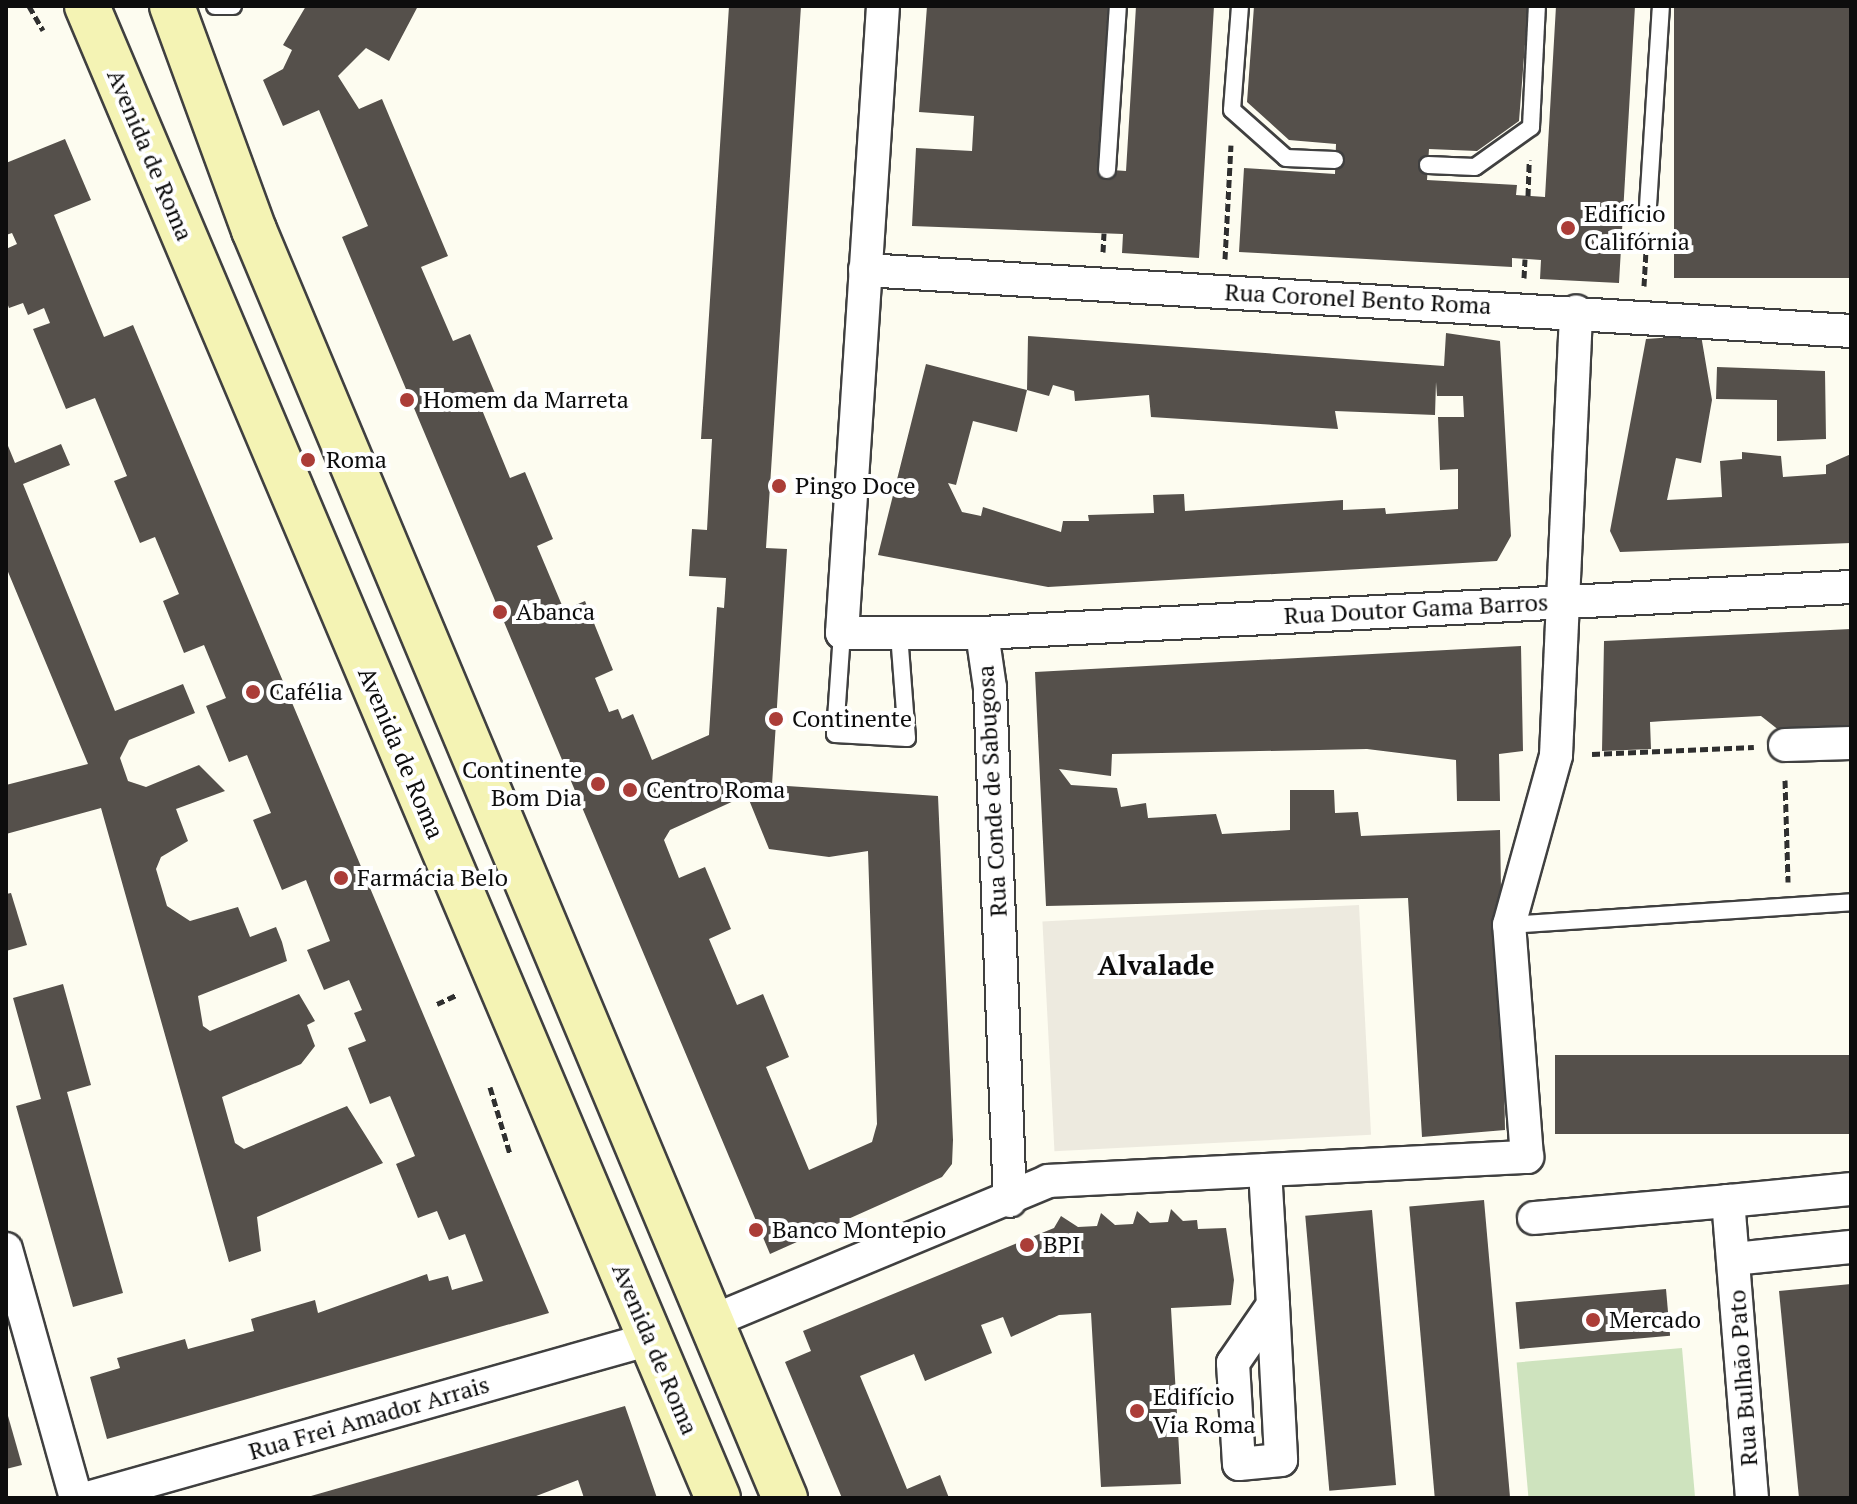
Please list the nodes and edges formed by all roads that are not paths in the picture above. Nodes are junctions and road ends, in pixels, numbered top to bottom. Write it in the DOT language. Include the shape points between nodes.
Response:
graph roads {
  1 [pos="87,6"];
  2 [pos="172,6"];
  3 [pos="215,6"];
  4 [pos="233,6"];
  5 [pos="883,6"];
  6 [pos="1118,6"];
  7 [pos="1240,6"];
  8 [pos="1537,6"];
  9 [pos="1661,6"];
  10 [pos="1335,160"];
  11 [pos="1428,165"];
  12 [pos="1107,170"];
  13 [pos="1648,206"];
  14 [pos="865,270"];
  15 [pos="1576,311"];
  16 [pos="1851,331"];
  17 [pos="1851,587"];
  18 [pos="1558,601"];
  19 [pos="842,633"];
  20 [pos="899,633"];
  21 [pos="982,633"];
  22 [pos="1851,743"];
  23 [pos="1785,745"];
  24 [pos="1851,902"];
  25 [pos="1509,925"];
  26 [pos="1265,1170"];
  27 [pos="1851,1189"];
  28 [pos="1010,1201"];
  29 [pos="1728,1201"];
  30 [pos="1534,1218"];
  31 [pos="1851,1247"];
  32 [pos="6,1249"];
  33 [pos="1734,1259"];
  34 [pos="1273,1305"];
  35 [pos="713,1329"];
  36 [pos="647,1343"];
  37 [pos="76,1498"];
  38 [pos="88,1498"];
  39 [pos="718,1498"];
  40 [pos="785,1498"];
  41 [pos="1752,1498"];
  1 -- 36 [label="main road, Avenida de Roma"];
  2 -- 35 [label="main road" via="254,230"];
  3 -- 4 [label="lane"];
  5 -- 14 [label="street"];
  6 -- 12 [label="lane"];
  7 -- 10 [label="lane" via="1232,110 1286,158"];
  8 -- 11 [label="lane" via="1531,127 1475,167"];
  9 -- 13 [label="lane"];
  14 -- 15 [label="street, Rua Coronel Bento Roma"];
  14 -- 19 [label="street"];
  15 -- 16 [label="street, Rua Coronel Bento Roma"];
  15 -- 18 [label="street"];
  17 -- 18 [label="street, Rua Doutor Gama Barros"];
  18 -- 21 [label="street, Rua Doutor Gama Barros"];
  18 -- 25 [label="street" via="1556,755"];
  19 -- 20 [label="street, Rua Conde de Sabugosa"];
  19 -- 20 [label="lane" via="835,734 907,738"];
  20 -- 21 [label="street, Rua Conde de Sabugosa"];
  21 -- 28 [label="street, Rua Conde de Sabugosa" via="990,688"];
  22 -- 23 [label="street"];
  24 -- 25 [label="lane"];
  25 -- 26 [label="street" via="1527,1157"];
  26 -- 28 [label="street" via="1048,1181"];
  26 -- 34 [label="street"];
  27 -- 29 [label="street"];
  28 -- 35 [label="street"];
  29 -- 30 [label="street"];
  29 -- 33 [label="street, Rua Bulhão Pato"];
  31 -- 33 [label="street"];
  32 -- 37 [label="street"];
  33 -- 41 [label="street, Rua Bulhão Pato"];
  35 -- 36 [label="main road"];
  35 -- 40 [label="main road"];
  36 -- 38 [label="street, Rua Frei Amador Arrais"];
  36 -- 39 [label="main road, Avenida de Roma"];
}
